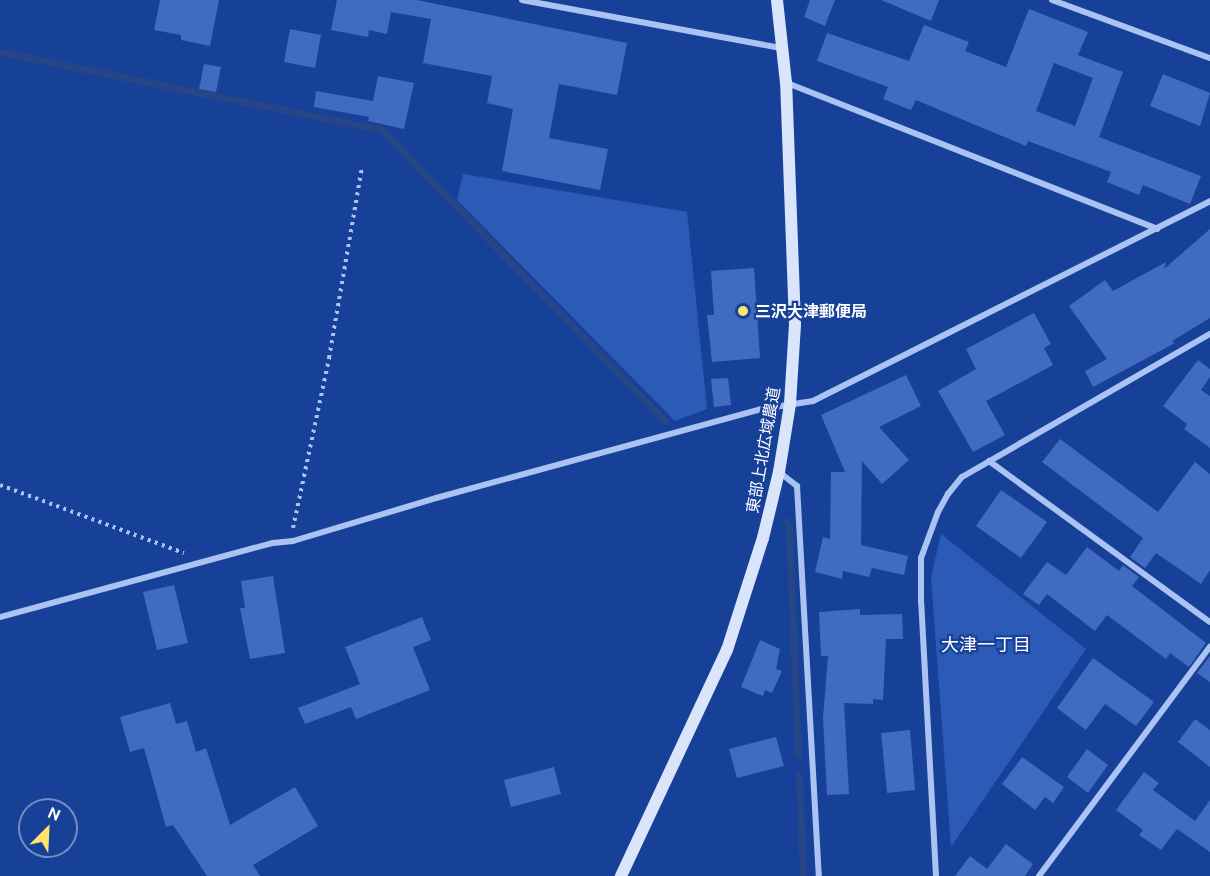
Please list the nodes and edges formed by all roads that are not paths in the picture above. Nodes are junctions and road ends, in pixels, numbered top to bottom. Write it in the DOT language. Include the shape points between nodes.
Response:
graph roads {
  1 [pos="522,0"];
  2 [pos="777,0"];
  3 [pos="1052,0"];
  4 [pos="544,2"];
  5 [pos="781,48"];
  6 [pos="1210,58"];
  7 [pos="786,83"];
  8 [pos="1210,201"];
  9 [pos="1157,229"];
  10 [pos="1210,334"];
  11 [pos="790,404"];
  12 [pos="989,460"];
  13 [pos="779,472"];
  14 [pos="0,617"];
  15 [pos="1210,622"];
  16 [pos="1210,647"];
  17 [pos="621,876"];
  18 [pos="819,876"];
  19 [pos="936,876"];
  20 [pos="1038,876"];
  1 -- 4 [label="street"];
  2 -- 5 [label="street, 東部上北広域農道"];
  3 -- 6 [label="street"];
  4 -- 5 [label="street"];
  5 -- 7 [label="street, 東部上北広域農道"];
  7 -- 9 [label="street"];
  7 -- 11 [label="street, 東部上北広域農道" via="795,325"];
  8 -- 9 [label="street"];
  9 -- 11 [label="street" via="813,401"];
  10 -- 12 [label="street"];
  11 -- 13 [label="street, 東部上北広域農道"];
  11 -- 14 [label="street"];
  12 -- 15 [label="street"];
  12 -- 19 [label="street" via="962,477 948,494 921,558"];
  13 -- 17 [label="street, 東部上北広域農道" via="764,538 728,650"];
  13 -- 18 [label="street" via="797,486"];
  16 -- 20 [label="street"];
}
